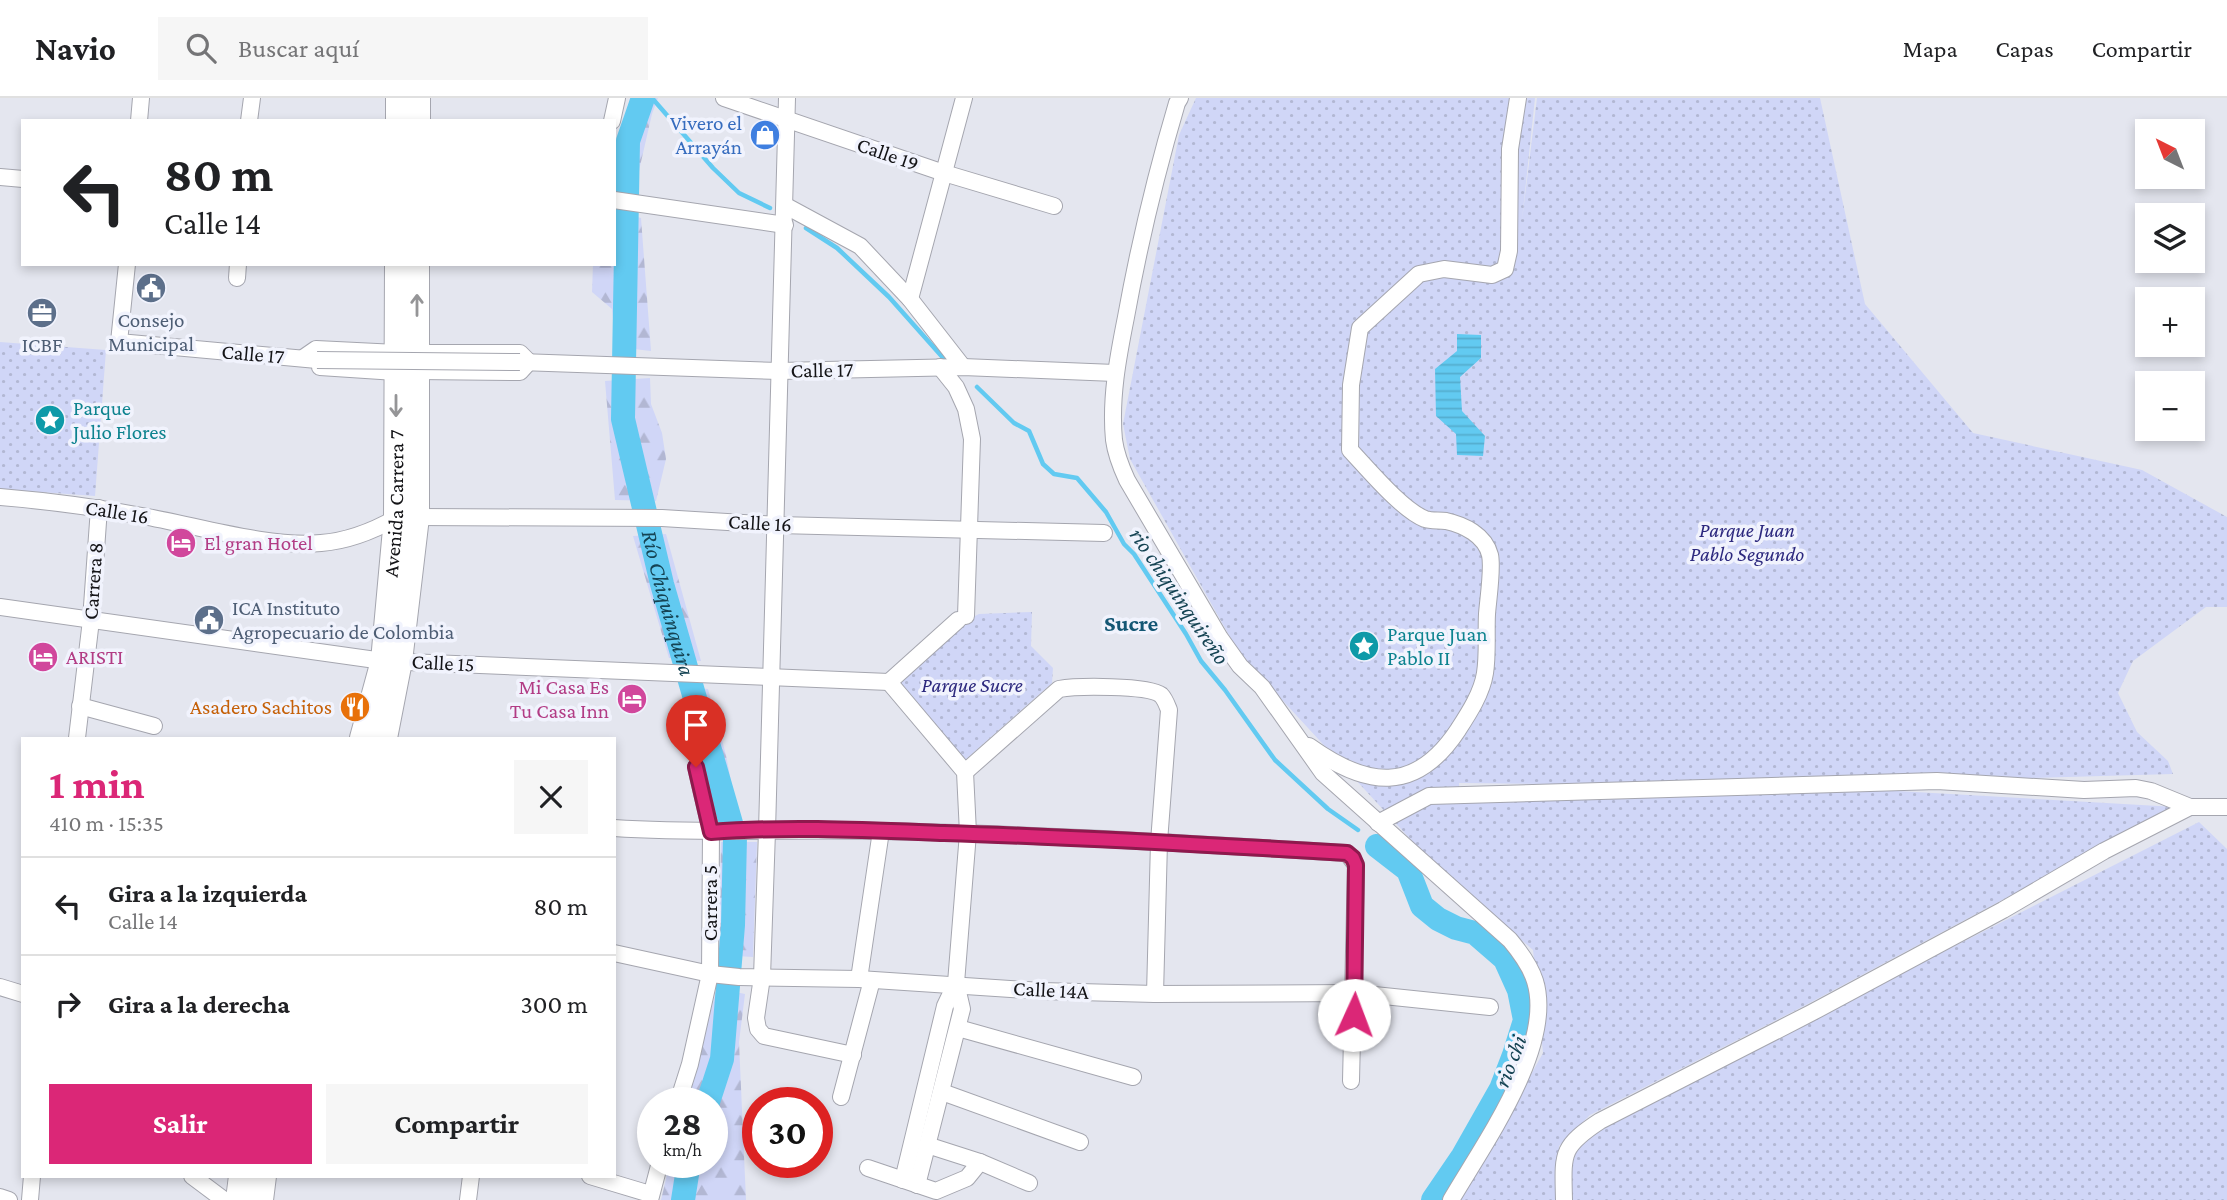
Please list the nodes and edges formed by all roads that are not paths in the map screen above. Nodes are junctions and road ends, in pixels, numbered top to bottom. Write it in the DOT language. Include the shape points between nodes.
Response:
graph roads {
  1 [pos="141,98"];
  2 [pos="252,98"];
  3 [pos="398,98"];
  4 [pos="418,98"];
  5 [pos="617,98"];
  6 [pos="724,98"];
  7 [pos="787,98"];
  8 [pos="964,98"];
  9 [pos="1180,98"];
  10 [pos="1518,98"];
  11 [pos="785,118"];
  12 [pos="139,119"];
  13 [pos="249,119"];
  14 [pos="398,119"];
  15 [pos="418,119"];
  16 [pos="612,119"];
  17 [pos="944,173"];
  18 [pos="0,177"];
  19 [pos="21,179"];
  20 [pos="616,200"];
  21 [pos="786,206"];
  22 [pos="1054,206"];
  23 [pos="785,225"];
  24 [pos="127,266"];
  25 [pos="397,266"];
  26 [pos="417,266"];
  27 [pos="910,299"];
  28 [pos="310,359"];
  29 [pos="406,362"];
  30 [pos="524,362"];
  31 [pos="940,367"];
  32 [pos="963,367"];
  33 [pos="779,371"];
  34 [pos="1115,373"];
  35 [pos="0,497"];
  36 [pos="99,508"];
  37 [pos="406,517"];
  38 [pos="776,525"];
  39 [pos="970,528"];
  40 [pos="1104,533"];
  41 [pos="0,607"];
  42 [pos="91,620"];
  43 [pos="392,661"];
  44 [pos="771,676"];
  45 [pos="890,682"];
  46 [pos="80,706"];
  47 [pos="154,726"];
  48 [pos="76,737"];
  49 [pos="362,737"];
  50 [pos="385,737"];
  51 [pos="1298,738"];
  52 [pos="696,767"];
  53 [pos="965,772"];
  54 [pos="2190,807"];
  55 [pos="2227,807"];
  56 [pos="1378,823"];
  57 [pos="616,828"];
  58 [pos="717,831"];
  59 [pos="768,831"];
  60 [pos="881,831"];
  61 [pos="968,833"];
  62 [pos="1160,842"];
  63 [pos="616,953"];
  64 [pos="715,974"];
  65 [pos="762,977"];
  66 [pos="866,979"];
  67 [pos="956,983"];
  68 [pos="0,987"];
  69 [pos="21,993"];
  70 [pos="1355,993"];
  71 [pos="1155,994"];
  72 [pos="1490,1007"];
  73 [pos="958,1028"];
  74 [pos="853,1055"];
  75 [pos="1133,1077"];
  76 [pos="1351,1082"];
  77 [pos="683,1087"];
  78 [pos="942,1092"];
  79 [pos="841,1097"];
  80 [pos="1080,1142"];
  81 [pos="927,1146"];
  82 [pos="980,1162"];
  83 [pos="868,1168"];
  84 [pos="32,1178"];
  85 [pos="195,1178"];
  86 [pos="240,1178"];
  87 [pos="264,1178"];
  88 [pos="471,1178"];
  89 [pos="596,1178"];
  90 [pos="655,1178"];
  91 [pos="1029,1182"];
  92 [pos="910,1183"];
  93 [pos="0,1197"];
  94 [pos="650,1197"];
  95 [pos="9,1200"];
  96 [pos="30,1200"];
  97 [pos="224,1200"];
  98 [pos="238,1200"];
  99 [pos="261,1200"];
  100 [pos="468,1200"];
  101 [pos="1451,1200"];
  102 [pos="1564,1200"];
  1 -- 12 [label="street"];
  2 -- 13 [label="street"];
  3 -- 14 [label="main road"];
  4 -- 15 [label="main road"];
  5 -- 16 [label="street"];
  6 -- 11 [label="street, Calle 19"];
  7 -- 11 [label="street"];
  8 -- 17 [label="street"];
  9 -- 34 [label="street" via="1160,160"];
  10 -- 51 [label="street" via="1510,149 1505,269 1492,275 1444,269 1419,274 1360,328 1351,385 1350,450 1402,504 1425,519 1466,527 1490,555 1485,674 1471,710 1450,743 1425,766 1404,777 1365,775 1330,761"];
  11 -- 17 [label="street, Calle 19"];
  11 -- 21 [label="street"];
  17 -- 22 [label="street, Calle 19"];
  17 -- 27 [label="street"];
  18 -- 19 [label="street"];
  20 -- 23 [label="street"];
  21 -- 23 [label="street"];
  21 -- 27 [label="street" via="860,246"];
  23 -- 33 [label="street"];
  24 -- 28 [label="street, Calle 17" via="119,342"];
  25 -- 29 [label="main road, Avenida Carrera 7"];
  29 -- 26 [label="main road, Avenida Carrera 7, one-way"];
  27 -- 32 [label="street"];
  28 -- 29 [label="street, Calle 17" via="316,349"];
  28 -- 30 [label="street, Calle 17, bridge"];
  29 -- 30 [label="street, Calle 17" via="520,372"];
  29 -- 37 [label="main road, Avenida Carrera 7"];
  30 -- 33 [label="street, Calle 17"];
  31 -- 32 [label="street, Calle 17"];
  31 -- 33 [label="street, Calle 17"];
  31 -- 39 [label="street" via="966,409 972,439"];
  32 -- 34 [label="street, Calle 17"];
  33 -- 38 [label="street"];
  34 -- 51 [label="street" via="1114,437 1127,480 1220,638"];
  35 -- 36 [label="street, Calle 16"];
  36 -- 37 [label="street, Calle 16" via="227,534 320,543 373,531"];
  36 -- 42 [label="street, Carrera 8"];
  37 -- 38 [label="street, Calle 16" via="630,517"];
  37 -- 43 [label="main road, Avenida Carrera 7"];
  38 -- 39 [label="street, Calle 16"];
  38 -- 44 [label="street"];
  39 -- 40 [label="street, Calle 16"];
  39 -- 45 [label="street" via="962,618"];
  41 -- 42 [label="street, Calle 15"];
  42 -- 43 [label="street, Calle 15"];
  42 -- 46 [label="street, Carrera 8"];
  43 -- 44 [label="street, Calle 15"];
  43 -- 49 [label="main road, Avenida Carrera 7"];
  43 -- 50 [label="main road, Avenida Carrera 7"];
  44 -- 45 [label="street, Calle 15"];
  44 -- 59 [label="street"];
  45 -- 53 [label="street"];
  46 -- 47 [label="street"];
  46 -- 48 [label="street, Carrera 8"];
  51 -- 56 [label="street" via="1323,774"];
  52 -- 58 [label="street, Carrera 5"];
  53 -- 61 [label="street"];
  53 -- 62 [label="street" via="1059,689 1151,690 1163,696 1169,710"];
  54 -- 55 [label="street"];
  54 -- 56 [label="street" via="2136,788 2084,790 1937,781 1429,796"];
  54 -- 102 [label="street" via="1811,1013 1600,1121 1568,1146"];
  56 -- 101 [label="street" via="1510,940 1535,981 1538,1018 1532,1047 1513,1092"];
  57 -- 58 [label="street"];
  58 -- 59 [label="street"];
  58 -- 64 [label="street, Carrera 5"];
  59 -- 60 [label="street"];
  59 -- 65 [label="street"];
  60 -- 61 [label="street"];
  60 -- 66 [label="street"];
  61 -- 62 [label="street"];
  61 -- 67 [label="street"];
  62 -- 70 [label="street" via="1347,853 1356,865"];
  62 -- 71 [label="street"];
  63 -- 64 [label="street, Calle 14A"];
  64 -- 65 [label="street, Calle 14A"];
  64 -- 77 [label="street, Carrera 5"];
  65 -- 66 [label="street, Calle 14A"];
  65 -- 74 [label="street" via="756,1018 764,1036"];
  66 -- 67 [label="street, Calle 14A"];
  66 -- 74 [label="street"];
  67 -- 71 [label="street, Calle 14A"];
  67 -- 73 [label="street" via="962,1009"];
  67 -- 92 [label="street" via="945,1006"];
  68 -- 69 [label="street"];
  70 -- 71 [label="street, Calle 14A"];
  70 -- 72 [label="street, Calle 14A"];
  70 -- 76 [label="street"];
  73 -- 75 [label="street"];
  73 -- 78 [label="street"];
  74 -- 79 [label="street"];
  78 -- 80 [label="street"];
  78 -- 81 [label="street"];
  81 -- 82 [label="street"];
  81 -- 92 [label="street"];
  82 -- 91 [label="street"];
  82 -- 92 [label="street" via="967,1178 936,1191"];
  83 -- 92 [label="street"];
  84 -- 96 [label="street"];
  85 -- 97 [label="street"];
  86 -- 98 [label="main road"];
  87 -- 99 [label="main road"];
  88 -- 100 [label="street"];
  89 -- 94 [label="street"];
  90 -- 94 [label="street"];
  93 -- 95 [label="street"];
}
